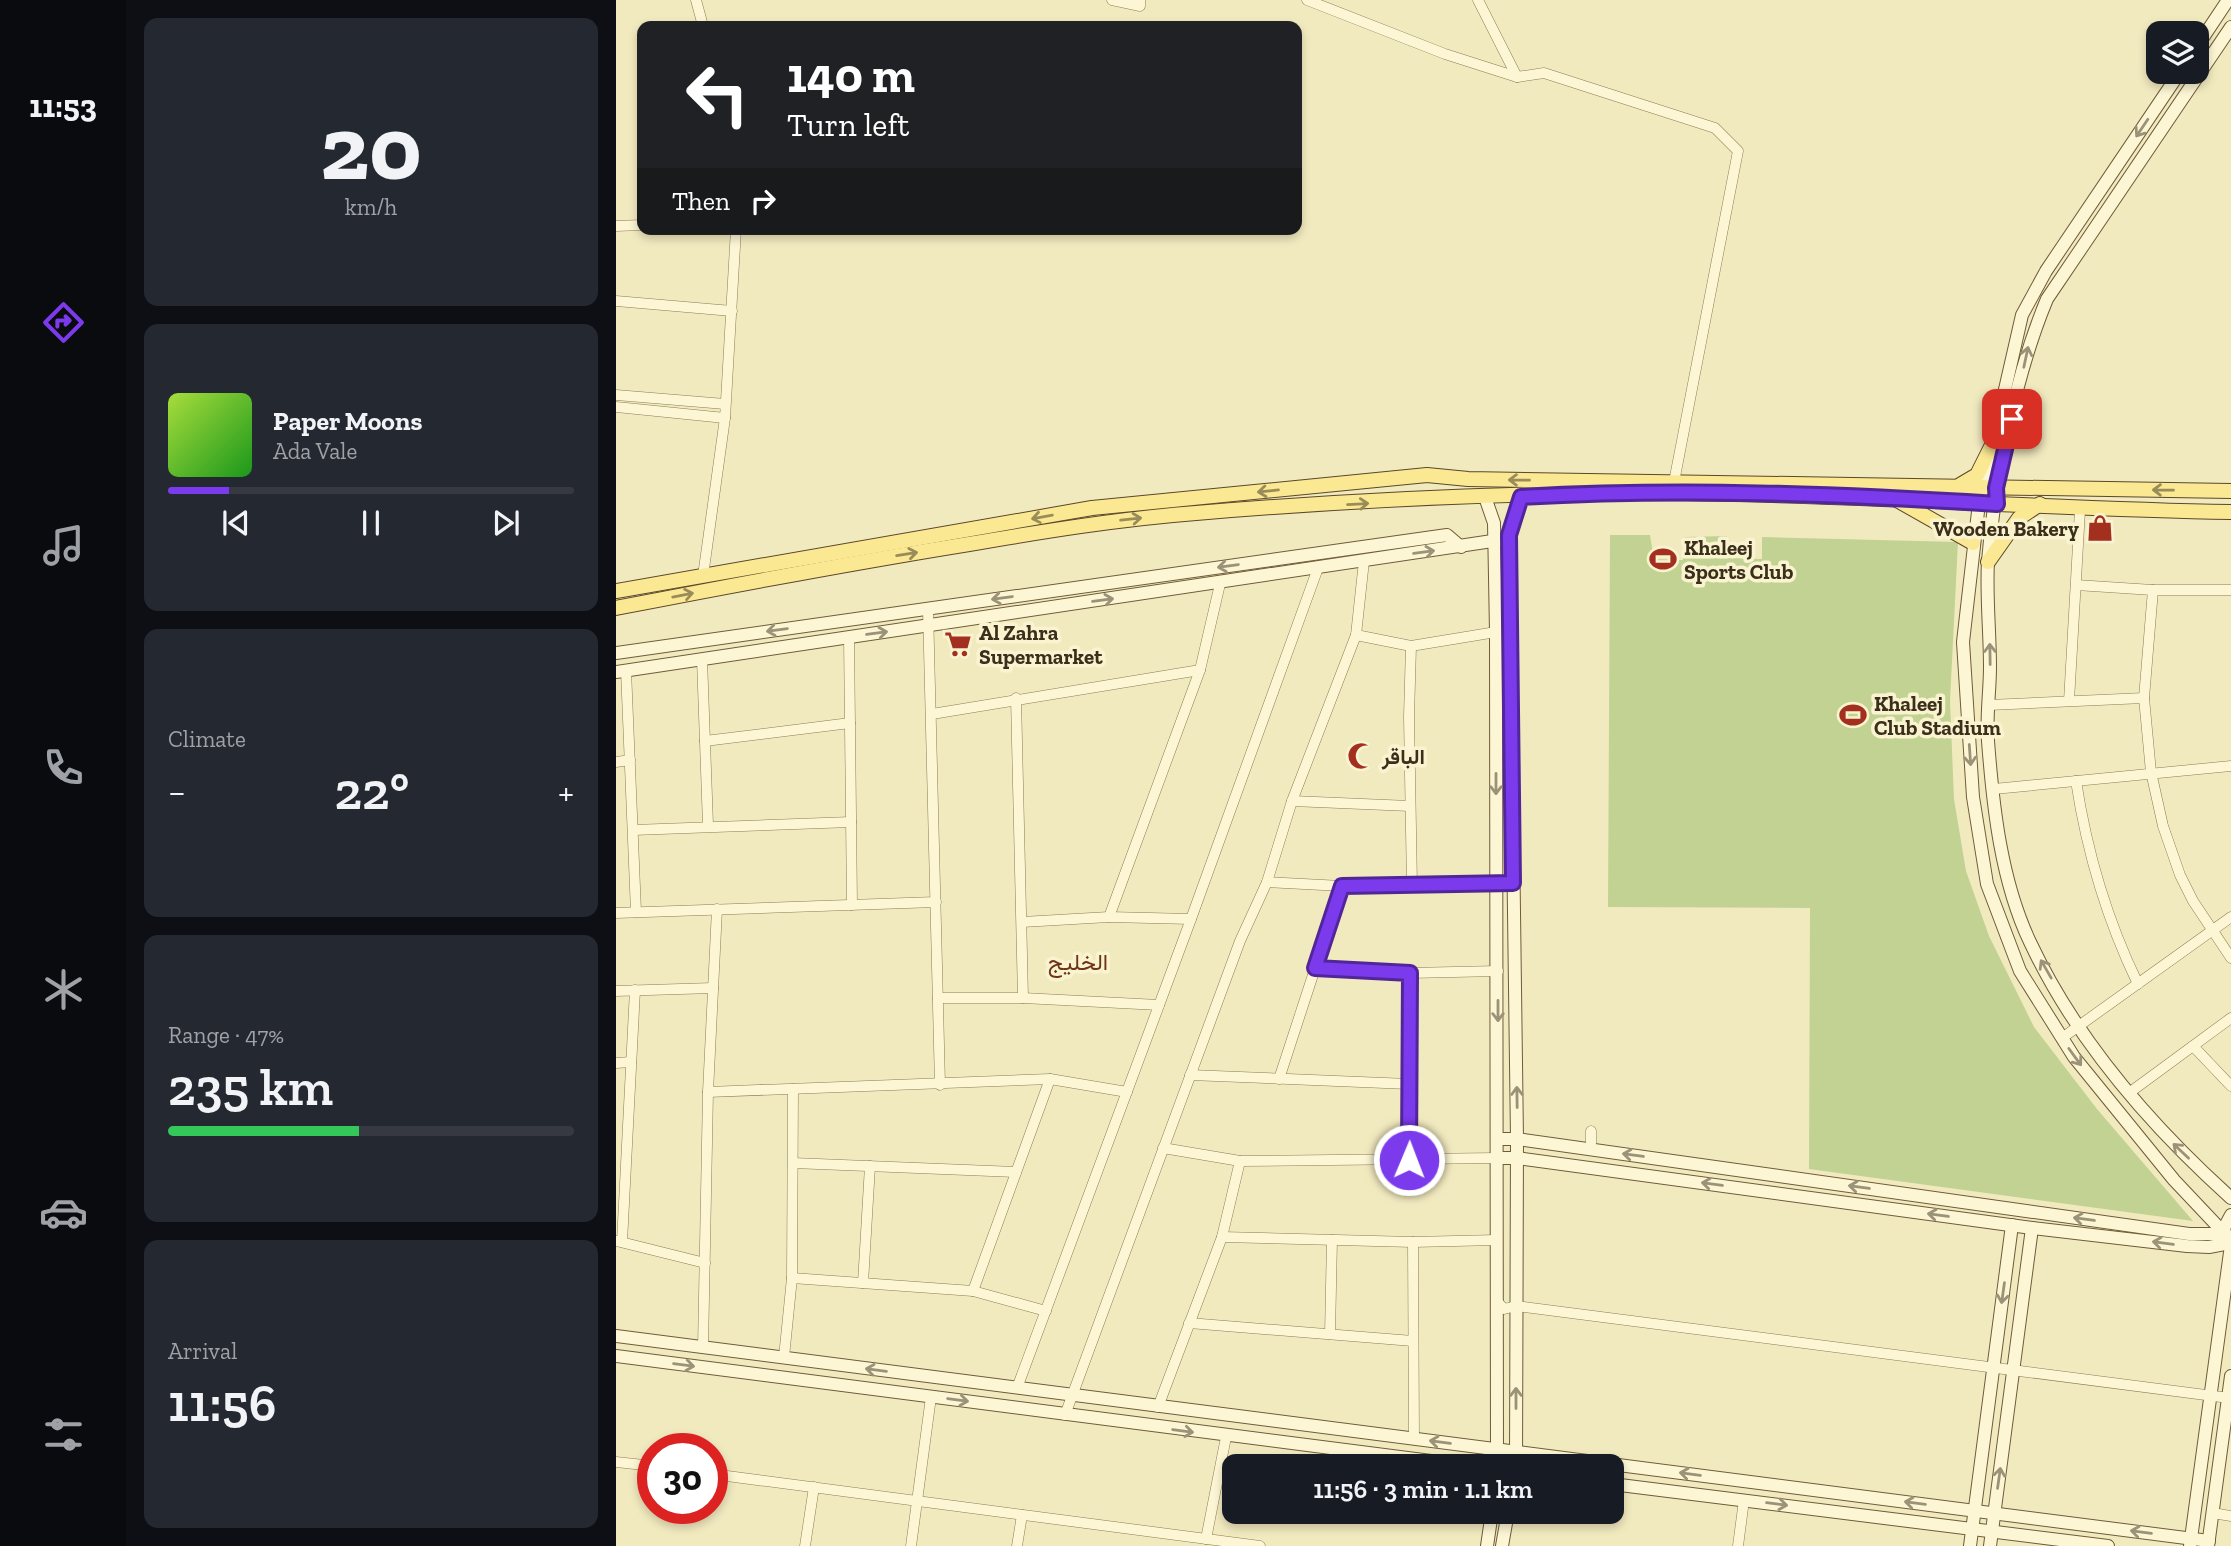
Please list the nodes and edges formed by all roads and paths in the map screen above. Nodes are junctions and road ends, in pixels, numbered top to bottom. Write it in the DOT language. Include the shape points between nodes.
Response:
graph roads {
  1 [pos="696,0"];
  2 [pos="1112,0"];
  3 [pos="1140,0"];
  4 [pos="1307,0"];
  5 [pos="1478,0"];
  6 [pos="2228,0"];
  7 [pos="702,21"];
  8 [pos="2231,27"];
  9 [pos="2209,28"];
  10 [pos="1517,77"];
  11 [pos="2172,84"];
  12 [pos="637,225"];
  13 [pos="616,226"];
  14 [pos="736,235"];
  15 [pos="616,301"];
  16 [pos="733,311"];
  17 [pos="616,395"];
  18 [pos="725,404"];
  19 [pos="616,407"];
  20 [pos="725,418"];
  21 [pos="1994,441"];
  22 [pos="1674,482"];
  23 [pos="1956,486"];
  24 [pos="1991,487"];
  25 [pos="2231,491"];
  26 [pos="1485,497"];
  27 [pos="1521,497"];
  28 [pos="1893,498"];
  29 [pos="1979,503"];
  30 [pos="1997,504"];
  31 [pos="2040,504"];
  32 [pos="2080,509"];
  33 [pos="2231,512"];
  34 [pos="1509,535"];
  35 [pos="1492,542"];
  36 [pos="1973,543"];
  37 [pos="1461,547"];
  38 [pos="1364,561"];
  39 [pos="1988,562"];
  40 [pos="1318,568"];
  41 [pos="703,576"];
  42 [pos="1220,584"];
  43 [pos="2076,585"];
  44 [pos="2154,590"];
  45 [pos="2231,590"];
  46 [pos="616,591"];
  47 [pos="616,608"];
  48 [pos="928,609"];
  49 [pos="930,625"];
  50 [pos="1496,632"];
  51 [pos="1356,635"];
  52 [pos="849,637"];
  53 [pos="1411,646"];
  54 [pos="616,653"];
  55 [pos="702,659"];
  56 [pos="1200,670"];
  57 [pos="621,671"];
  58 [pos="1016,698"];
  59 [pos="2144,698"];
  60 [pos="2069,701"];
  61 [pos="1989,705"];
  62 [pos="932,714"];
  63 [pos="850,723"];
  64 [pos="705,741"];
  65 [pos="630,760"];
  66 [pos="616,762"];
  67 [pos="2231,766"];
  68 [pos="2151,772"];
  69 [pos="2076,781"];
  70 [pos="1994,789"];
  71 [pos="1292,801"];
  72 [pos="1410,806"];
  73 [pos="851,822"];
  74 [pos="708,825"];
  75 [pos="633,830"];
  76 [pos="1267,882"];
  77 [pos="1513,883"];
  78 [pos="1495,884"];
  79 [pos="1342,886"];
  80 [pos="1412,886"];
  81 [pos="936,902"];
  82 [pos="852,905"];
  83 [pos="717,909"];
  84 [pos="636,912"];
  85 [pos="616,913"];
  86 [pos="2231,916"];
  87 [pos="1109,918"];
  88 [pos="1191,919"];
  89 [pos="1022,922"];
  90 [pos="2213,930"];
  91 [pos="2231,958"];
  92 [pos="1315,968"];
  93 [pos="1498,971"];
  94 [pos="1410,973"];
  95 [pos="2138,984"];
  96 [pos="713,988"];
  97 [pos="635,990"];
  98 [pos="616,991"];
  99 [pos="938,998"];
  100 [pos="1023,998"];
  101 [pos="1160,1005"];
  102 [pos="2231,1018"];
  103 [pos="2079,1026"];
  104 [pos="2062,1038"];
  105 [pos="2193,1046"];
  106 [pos="631,1062"];
  107 [pos="616,1063"];
  108 [pos="1190,1075"];
  109 [pos="1050,1079"];
  110 [pos="1279,1079"];
  111 [pos="1409,1084"];
  112 [pos="940,1085"];
  113 [pos="2231,1086"];
  114 [pos="793,1089"];
  115 [pos="708,1092"];
  116 [pos="1127,1092"];
  117 [pos="2129,1093"];
  118 [pos="1591,1131"];
  119 [pos="1497,1139"];
  120 [pos="1517,1139"];
  121 [pos="1163,1148"];
  122 [pos="1591,1149"];
  123 [pos="1497,1158"];
  124 [pos="1517,1158"];
  125 [pos="1409,1160"];
  126 [pos="1240,1161"];
  127 [pos="793,1163"];
  128 [pos="870,1166"];
  129 [pos="1016,1172"];
  130 [pos="2231,1198"];
  131 [pos="2231,1216"];
  132 [pos="2012,1225"];
  133 [pos="2032,1228"];
  134 [pos="1222,1237"];
  135 [pos="1332,1240"];
  136 [pos="1497,1240"];
  137 [pos="2229,1241"];
  138 [pos="619,1242"];
  139 [pos="1413,1242"];
  140 [pos="705,1263"];
  141 [pos="792,1278"];
  142 [pos="863,1283"];
  143 [pos="973,1292"];
  144 [pos="1496,1300"];
  145 [pos="1516,1306"];
  146 [pos="1046,1311"];
  147 [pos="1189,1323"];
  148 [pos="1330,1334"];
  149 [pos="616,1336"];
  150 [pos="1413,1340"];
  151 [pos="704,1348"];
  152 [pos="616,1356"];
  153 [pos="784,1357"];
  154 [pos="1994,1366"];
  155 [pos="2014,1368"];
  156 [pos="2231,1376"];
  157 [pos="1017,1388"];
  158 [pos="1072,1395"];
  159 [pos="2213,1396"];
  160 [pos="931,1397"];
  161 [pos="2229,1398"];
  162 [pos="1158,1406"];
  163 [pos="1065,1415"];
  164 [pos="1226,1437"];
  165 [pos="1414,1439"];
  166 [pos="1494,1449"];
  167 [pos="1516,1452"];
  168 [pos="1369,1454"];
  169 [pos="1495,1454"];
  170 [pos="616,1461"];
  171 [pos="637,1464"];
  172 [pos="728,1476"];
  173 [pos="1624,1485"];
  174 [pos="814,1488"];
  175 [pos="1744,1500"];
  176 [pos="917,1501"];
  177 [pos="1975,1511"];
  178 [pos="1995,1513"];
  179 [pos="2213,1513"];
  180 [pos="1022,1515"];
  181 [pos="2231,1516"];
  182 [pos="1490,1524"];
  183 [pos="1506,1524"];
  184 [pos="2083,1525"];
  185 [pos="1972,1528"];
  186 [pos="1993,1531"];
  187 [pos="1206,1539"];
  188 [pos="2190,1542"];
  189 [pos="2075,1543"];
  190 [pos="2208,1543"];
  191 [pos="805,1546"];
  192 [pos="911,1546"];
  193 [pos="1017,1546"];
  194 [pos="1260,1546"];
  195 [pos="1487,1546"];
  196 [pos="1502,1546"];
  197 [pos="1738,1546"];
  198 [pos="1970,1546"];
  199 [pos="1990,1546"];
  200 [pos="2108,1546"];
  1 -- 7 [label="street"];
  2 -- 3 [label="street" via="1140,6"];
  4 -- 10 [label="street"];
  5 -- 10 [label="street"];
  6 -- 9 [label="street"];
  24 -- 8 [label="street, one-way" via="2027,347 2047,299"];
  10 -- 22 [label="street" via="1544,74 1715,128 1738,151"];
  11 -- 21 [label="street, one-way" via="2046,271 2022,315"];
  12 -- 13 [label="street"];
  14 -- 16 [label="street"];
  15 -- 16 [label="street"];
  16 -- 18 [label="street"];
  17 -- 18 [label="street"];
  18 -- 20 [label="street"];
  19 -- 20 [label="street"];
  20 -- 41 [label="street"];
  21 -- 23 [label="main road" via="1977,475"];
  21 -- 24 [label="street"];
  22 -- 23 [label="main road"];
  22 -- 41 [label="main road, one-way" via="1427,475 1161,500"];
  23 -- 24 [label="main road"];
  25 -- 24 [label="main road, one-way"];
  24 -- 29 [label="street"];
  24 -- 30 [label="street"];
  26 -- 27 [label="main road"];
  26 -- 35 [label="street" via="1494,523"];
  47 -- 26 [label="main road, one-way" via="1105,521"];
  27 -- 28 [label="main road" via="1666,493"];
  27 -- 34 [label="street"];
  28 -- 29 [label="main road"];
  28 -- 36 [label="main road"];
  29 -- 30 [label="main road"];
  29 -- 36 [label="street"];
  30 -- 31 [label="main road"];
  30 -- 39 [label="street"];
  31 -- 32 [label="main road"];
  31 -- 39 [label="main road" via="2019,518"];
  32 -- 33 [label="main road"];
  32 -- 43 [label="street"];
  34 -- 35 [label="street"];
  34 -- 77 [label="street"];
  35 -- 37 [label="street"];
  35 -- 50 [label="street"];
  36 -- 104 [label="street, one-way" via="1964,642 1973,797 1987,884 2020,971"];
  38 -- 37 [label="street, one-way"];
  37 -- 48 [label="street, one-way" via="1447,535"];
  38 -- 40 [label="street"];
  38 -- 51 [label="street"];
  61 -- 39 [label="street, one-way"];
  40 -- 42 [label="street"];
  40 -- 88 [label="street"];
  41 -- 46 [label="main road"];
  49 -- 42 [label="street, one-way"];
  42 -- 56 [label="street"];
  43 -- 44 [label="street"];
  43 -- 60 [label="street"];
  44 -- 45 [label="street"];
  44 -- 59 [label="street"];
  48 -- 49 [label="street"];
  48 -- 54 [label="street, one-way"];
  52 -- 49 [label="street, one-way"];
  49 -- 62 [label="street"];
  50 -- 53 [label="street"];
  50 -- 78 [label="street, one-way"];
  51 -- 53 [label="street"];
  51 -- 71 [label="street"];
  52 -- 55 [label="street"];
  52 -- 63 [label="street"];
  53 -- 72 [label="street"];
  55 -- 57 [label="street"];
  55 -- 64 [label="street"];
  56 -- 58 [label="street"];
  56 -- 87 [label="street"];
  57 -- 65 [label="street"];
  58 -- 62 [label="street"];
  58 -- 89 [label="street"];
  59 -- 60 [label="street"];
  59 -- 68 [label="street"];
  60 -- 61 [label="street"];
  61 -- 70 [label="street" via="1987,739"];
  62 -- 81 [label="street"];
  63 -- 64 [label="street"];
  63 -- 73 [label="street"];
  64 -- 74 [label="street"];
  65 -- 66 [label="street"];
  65 -- 75 [label="street"];
  67 -- 68 [label="street"];
  68 -- 69 [label="street"];
  68 -- 90 [label="street" via="2180,875"];
  69 -- 70 [label="street"];
  69 -- 95 [label="street" via="2084,834 2104,906"];
  103 -- 70 [label="street, one-way" via="2030,942 2008,883"];
  71 -- 72 [label="street"];
  71 -- 76 [label="street"];
  72 -- 80 [label="street"];
  73 -- 74 [label="street"];
  73 -- 82 [label="street"];
  74 -- 75 [label="street"];
  75 -- 84 [label="street"];
  76 -- 79 [label="street"];
  76 -- 108 [label="street"];
  77 -- 78 [label="street"];
  120 -- 77 [label="street, one-way"];
  78 -- 80 [label="street"];
  78 -- 93 [label="street"];
  79 -- 80 [label="street"];
  79 -- 92 [label="street"];
  81 -- 82 [label="street"];
  81 -- 99 [label="street"];
  82 -- 83 [label="street"];
  83 -- 84 [label="street"];
  83 -- 96 [label="street"];
  84 -- 85 [label="street"];
  86 -- 90 [label="street"];
  87 -- 88 [label="street"];
  87 -- 89 [label="street"];
  88 -- 101 [label="street"];
  89 -- 100 [label="street"];
  90 -- 91 [label="street"];
  90 -- 95 [label="street"];
  92 -- 94 [label="street"];
  92 -- 110 [label="street"];
  93 -- 94 [label="street"];
  93 -- 119 [label="street, one-way"];
  94 -- 111 [label="street"];
  95 -- 103 [label="street"];
  96 -- 97 [label="street"];
  96 -- 115 [label="street"];
  97 -- 98 [label="street"];
  97 -- 106 [label="street"];
  99 -- 100 [label="street"];
  99 -- 112 [label="street"];
  100 -- 101 [label="street"];
  101 -- 116 [label="street"];
  102 -- 105 [label="street"];
  103 -- 104 [label="street"];
  103 -- 117 [label="street"];
  104 -- 137 [label="street, one-way" via="2174,1180"];
  105 -- 113 [label="street"];
  105 -- 117 [label="street"];
  106 -- 107 [label="street"];
  106 -- 138 [label="street"];
  108 -- 110 [label="street"];
  108 -- 121 [label="street"];
  109 -- 112 [label="street"];
  109 -- 116 [label="street"];
  109 -- 129 [label="street"];
  110 -- 111 [label="street"];
  111 -- 125 [label="street"];
  112 -- 114 [label="street"];
  114 -- 115 [label="street"];
  114 -- 127 [label="street"];
  115 -- 140 [label="street"];
  116 -- 146 [label="street"];
  130 -- 117 [label="street, one-way" via="2167,1138"];
  118 -- 122 [label="street"];
  119 -- 120 [label="street"];
  119 -- 123 [label="street"];
  120 -- 122 [label="street"];
  120 -- 124 [label="street"];
  121 -- 126 [label="street"];
  121 -- 158 [label="street"];
  137 -- 122 [label="street, one-way"];
  123 -- 124 [label="street"];
  123 -- 125 [label="street"];
  123 -- 136 [label="street"];
  132 -- 124 [label="street, one-way"];
  124 -- 145 [label="street"];
  125 -- 126 [label="street"];
  126 -- 134 [label="street"];
  127 -- 128 [label="street"];
  127 -- 141 [label="street"];
  128 -- 129 [label="street"];
  128 -- 142 [label="street"];
  129 -- 143 [label="street"];
  131 -- 137 [label="street" via="2225,1222"];
  132 -- 133 [label="street"];
  132 -- 154 [label="street, one-way"];
  137 -- 133 [label="street, one-way" via="2209,1247 2187,1246"];
  133 -- 155 [label="street"];
  134 -- 135 [label="street"];
  134 -- 147 [label="street"];
  135 -- 139 [label="street"];
  135 -- 148 [label="street"];
  136 -- 139 [label="street"];
  136 -- 144 [label="street"];
  137 -- 159 [label="street"];
  138 -- 140 [label="street"];
  139 -- 150 [label="street"];
  140 -- 151 [label="street"];
  141 -- 142 [label="street"];
  141 -- 153 [label="street"];
  142 -- 143 [label="street"];
  143 -- 146 [label="street"];
  144 -- 145 [label="street" via="1504,1309"];
  144 -- 166 [label="street"];
  145 -- 154 [label="street"];
  167 -- 145 [label="street, one-way"];
  146 -- 157 [label="street"];
  147 -- 148 [label="street"];
  147 -- 162 [label="street"];
  148 -- 150 [label="street"];
  149 -- 151 [label="street"];
  150 -- 165 [label="street"];
  151 -- 153 [label="street"];
  152 -- 160 [label="street, one-way"];
  157 -- 153 [label="street, one-way"];
  154 -- 155 [label="street"];
  154 -- 177 [label="street"];
  155 -- 159 [label="street"];
  178 -- 155 [label="street, one-way"];
  156 -- 161 [label="street"];
  157 -- 158 [label="street"];
  158 -- 162 [label="street"];
  158 -- 163 [label="street"];
  159 -- 161 [label="street"];
  159 -- 188 [label="street"];
  160 -- 163 [label="street, one-way"];
  160 -- 176 [label="street"];
  161 -- 179 [label="street"];
  162 -- 165 [label="street"];
  163 -- 164 [label="street, one-way"];
  164 -- 168 [label="street"];
  164 -- 187 [label="street"];
  166 -- 165 [label="street, one-way"];
  166 -- 167 [label="street"];
  166 -- 169 [label="street"];
  177 -- 167 [label="street, one-way"];
  170 -- 171 [label="street"];
  172 -- 174 [label="street"];
  173 -- 175 [label="street"];
  174 -- 176 [label="street"];
  174 -- 191 [label="street"];
  175 -- 185 [label="street, one-way"];
  175 -- 197 [label="street"];
  176 -- 180 [label="street"];
  176 -- 192 [label="street"];
  177 -- 178 [label="street"];
  177 -- 185 [label="street"];
  178 -- 184 [label="street"];
  178 -- 186 [label="street"];
  179 -- 181 [label="street"];
  179 -- 190 [label="street"];
  180 -- 187 [label="street"];
  180 -- 193 [label="street"];
  182 -- 195 [label="street"];
  183 -- 196 [label="street"];
  188 -- 184 [label="street, one-way"];
  184 -- 189 [label="street"];
  185 -- 186 [label="street"];
  185 -- 198 [label="street"];
  186 -- 189 [label="street"];
  186 -- 199 [label="street"];
  187 -- 194 [label="street"];
  188 -- 190 [label="street"];
  189 -- 200 [label="street"];
}
